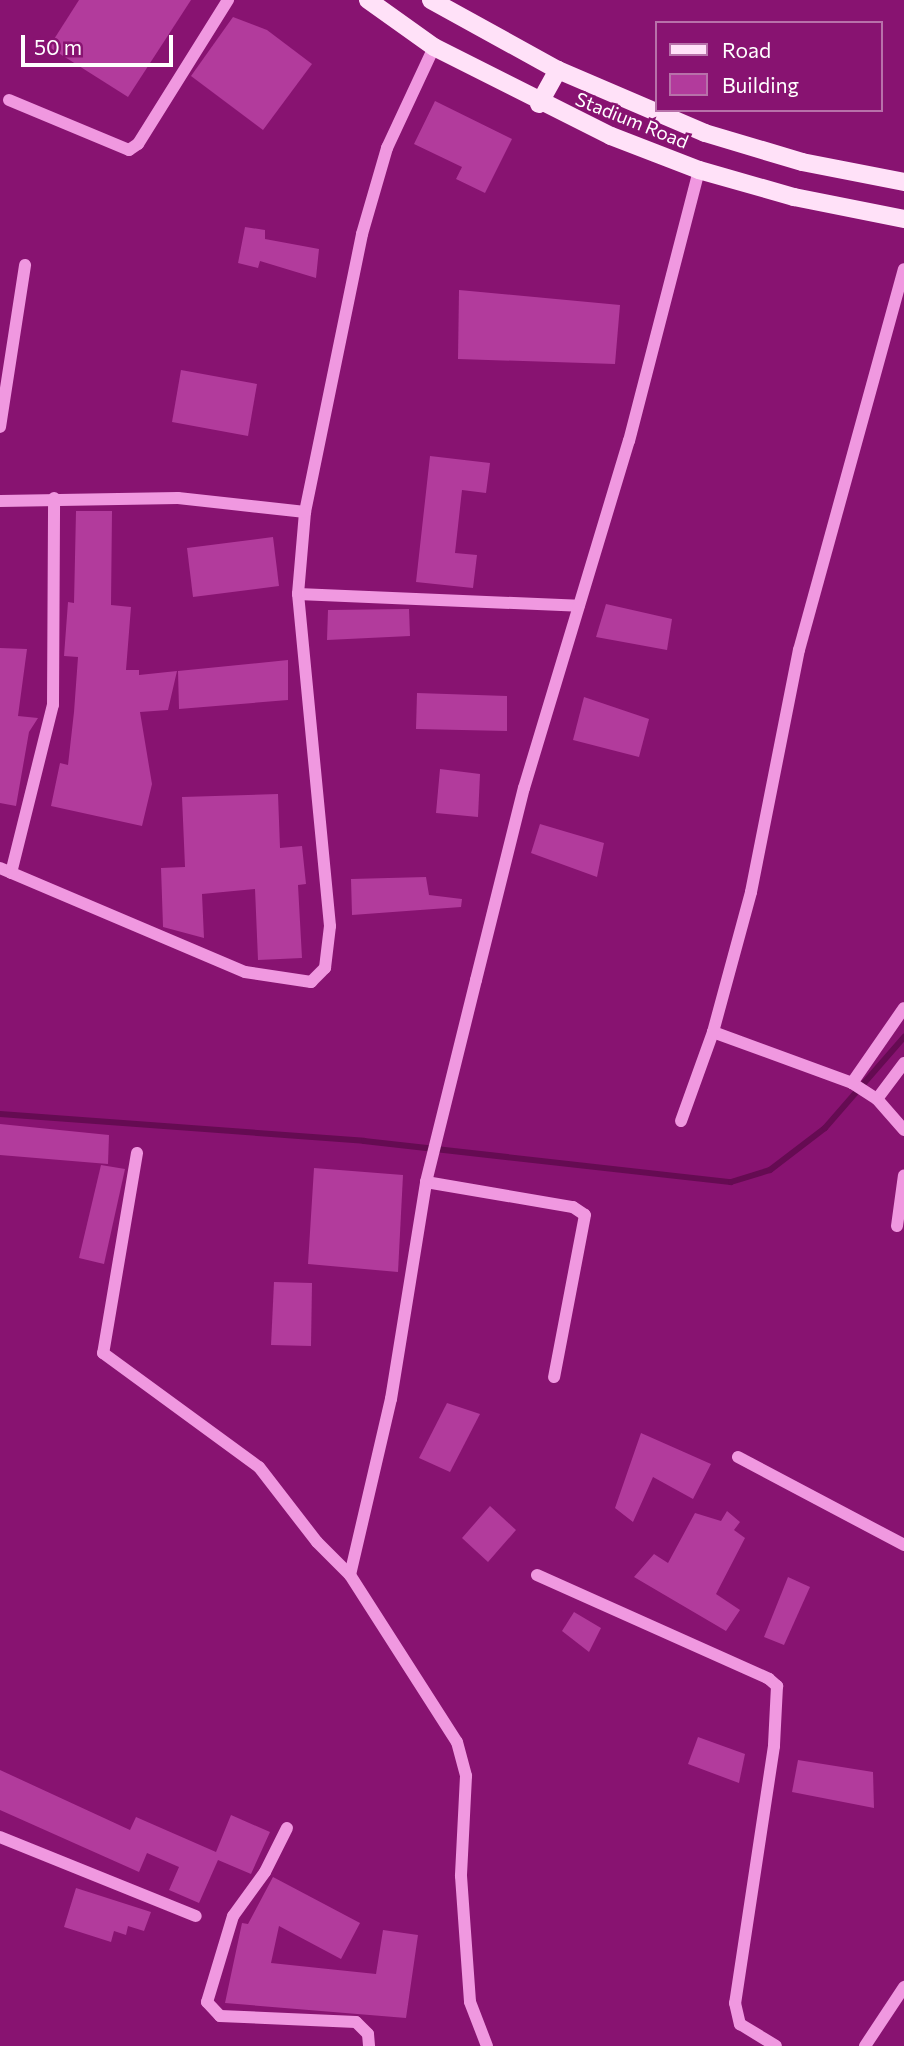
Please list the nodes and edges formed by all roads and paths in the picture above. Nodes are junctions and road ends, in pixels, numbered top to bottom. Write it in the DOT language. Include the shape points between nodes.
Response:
graph roads {
  1 [pos="228,0"];
  2 [pos="368,0"];
  3 [pos="432,0"];
  4 [pos="434,47"];
  5 [pos="558,70"];
  6 [pos="9,100"];
  7 [pos="539,104"];
  8 [pos="699,170"];
  9 [pos="904,182"];
  10 [pos="904,219"];
  11 [pos="25,265"];
  12 [pos="904,269"];
  13 [pos="897,323"];
  14 [pos="0,427"];
  15 [pos="54,498"];
  16 [pos="0,501"];
  17 [pos="305,512"];
  18 [pos="298,594"];
  19 [pos="579,606"];
  20 [pos="5,871"];
  21 [pos="904,1008"];
  22 [pos="713,1032"];
  23 [pos="904,1063"];
  24 [pos="852,1083"];
  25 [pos="877,1099"];
  26 [pos="681,1121"];
  27 [pos="904,1130"];
  28 [pos="137,1153"];
  29 [pos="904,1175"];
  30 [pos="426,1182"];
  31 [pos="897,1226"];
  32 [pos="554,1377"];
  33 [pos="738,1457"];
  34 [pos="904,1545"];
  35 [pos="350,1575"];
  36 [pos="537,1575"];
  37 [pos="286,1828"];
  38 [pos="0,1837"];
  39 [pos="196,1916"];
  40 [pos="904,1987"];
  41 [pos="369,2046"];
  42 [pos="487,2046"];
  43 [pos="776,2046"];
  44 [pos="865,2046"];
  1 -- 6 [label="street" via="138,144 129,150"];
  2 -- 4 [label="main road, Stadium Road"];
  3 -- 5 [label="main road, Stadium Road"];
  4 -- 7 [label="main road, Stadium Road"];
  4 -- 17 [label="street" via="387,148 362,234"];
  5 -- 7 [label="main road"];
  5 -- 9 [label="main road, Stadium Road" via="705,133 802,162"];
  7 -- 8 [label="main road, Stadium Road"];
  8 -- 10 [label="main road, Stadium Road" via="794,197"];
  8 -- 19 [label="street"];
  11 -- 14 [label="street"];
  12 -- 13 [label="street"];
  13 -- 22 [label="street" via="799,650 754,879"];
  15 -- 16 [label="street"];
  15 -- 17 [label="street" via="178,498"];
  15 -- 20 [label="street" via="52,705"];
  17 -- 18 [label="street"];
  18 -- 19 [label="street"];
  18 -- 20 [label="street" via="330,926 329,952 317,980 245,972"];
  19 -- 30 [label="street" via="524,788"];
  21 -- 24 [label="street"];
  22 -- 24 [label="street"];
  22 -- 26 [label="street"];
  23 -- 25 [label="street"];
  24 -- 25 [label="street"];
  25 -- 27 [label="street"];
  28 -- 35 [label="street" via="103,1353 259,1467 317,1542"];
  29 -- 31 [label="street"];
  30 -- 32 [label="street" via="573,1207 585,1215"];
  30 -- 35 [label="street" via="391,1399"];
  33 -- 34 [label="street"];
  35 -- 42 [label="street" via="457,1742 466,1776 461,1875 470,2002"];
  36 -- 43 [label="street" via="777,1686 774,1746 735,2003 740,2024"];
  37 -- 41 [label="street" via="265,1872 233,1916 206,2002 220,2016 356,2022 368,2034"];
  38 -- 39 [label="street"];
  40 -- 44 [label="street"];
}
